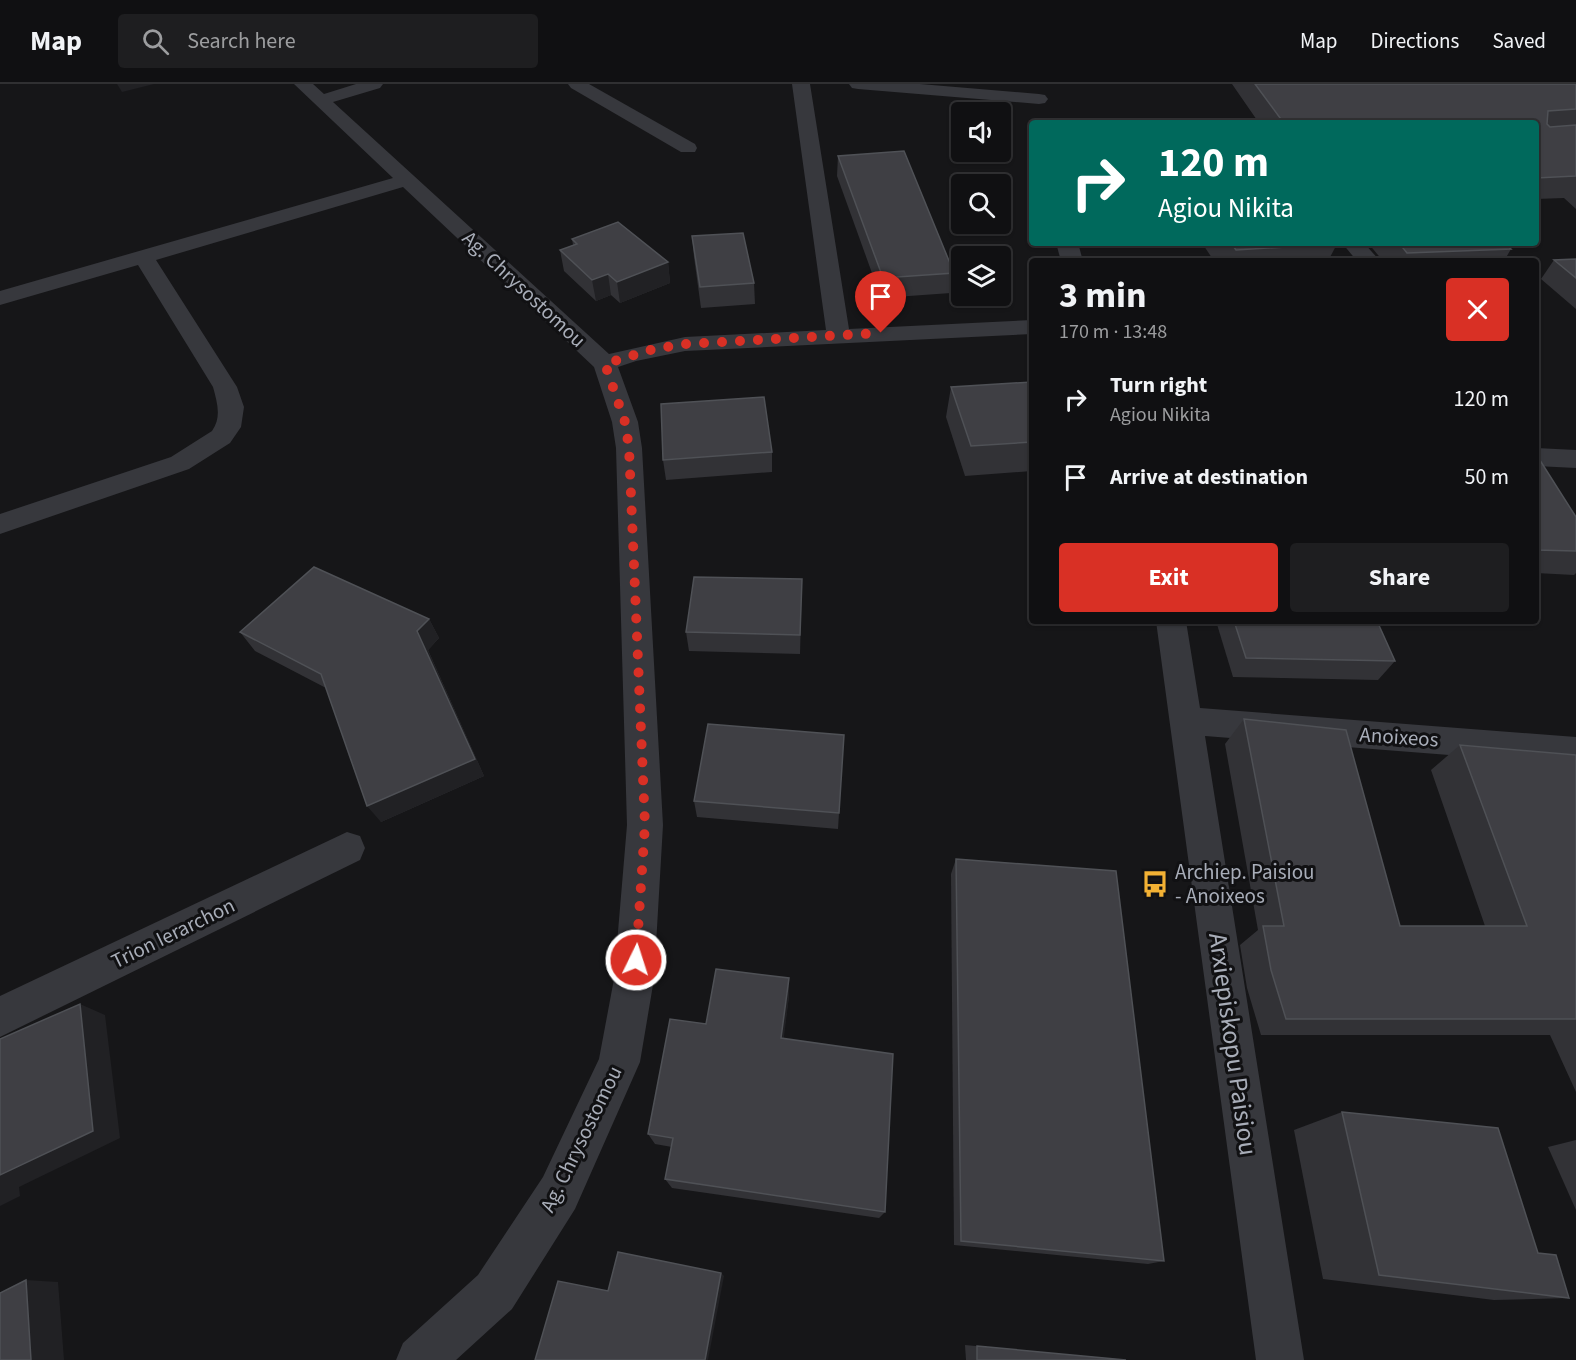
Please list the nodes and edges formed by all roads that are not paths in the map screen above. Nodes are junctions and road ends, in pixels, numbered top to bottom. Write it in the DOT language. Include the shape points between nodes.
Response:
graph roads {
  1 [pos="303,84"];
  2 [pos="374,84"];
  3 [pos="577,84"];
  4 [pos="801,84"];
  5 [pos="858,84"];
  6 [pos="1042,92"];
  7 [pos="321,100"];
  8 [pos="1038,120"];
  9 [pos="688,148"];
  10 [pos="407,180"];
  11 [pos="1356,246"];
  12 [pos="143,256"];
  13 [pos="1366,258"];
  14 [pos="0,298"];
  15 [pos="1029,327"];
  16 [pos="838,335"];
  17 [pos="605,364"];
  18 [pos="1539,457"];
  19 [pos="1576,459"];
  20 [pos="0,524"];
  21 [pos="1171,624"];
  22 [pos="1186,721"];
  23 [pos="1576,751"];
  24 [pos="347,848"];
  25 [pos="0,1017"];
  26 [pos="420,1360"];
  27 [pos="1280,1360"];
  1 -- 7 [label="street, Ag. Chrysostomou"];
  2 -- 7 [label="street"];
  3 -- 9 [label="street"];
  4 -- 16 [label="street"];
  5 -- 6 [label="street"];
  6 -- 8 [label="street"];
  7 -- 10 [label="street, Ag. Chrysostomou"];
  10 -- 12 [label="street"];
  10 -- 17 [label="street, Ag. Chrysostomou"];
  11 -- 13 [label="street"];
  12 -- 14 [label="street"];
  12 -- 20 [label="street" via="225,387 231,407 228,427 221,437 180,464"];
  15 -- 16 [label="street"];
  16 -- 17 [label="street" via="685,344"];
  17 -- 26 [label="street, Ag. Chrysostomou" via="625,422 629,448 645,825 634,979 621,1052 559,1193 514,1263 495,1292"];
  18 -- 19 [label="street"];
  21 -- 22 [label="street, Arxiepiskopu Paisiou"];
  22 -- 23 [label="street, Anoixeos"];
  22 -- 27 [label="street, Arxiepiskopu Paisiou"];
  24 -- 25 [label="street, Trion Ierarchon"];
}
